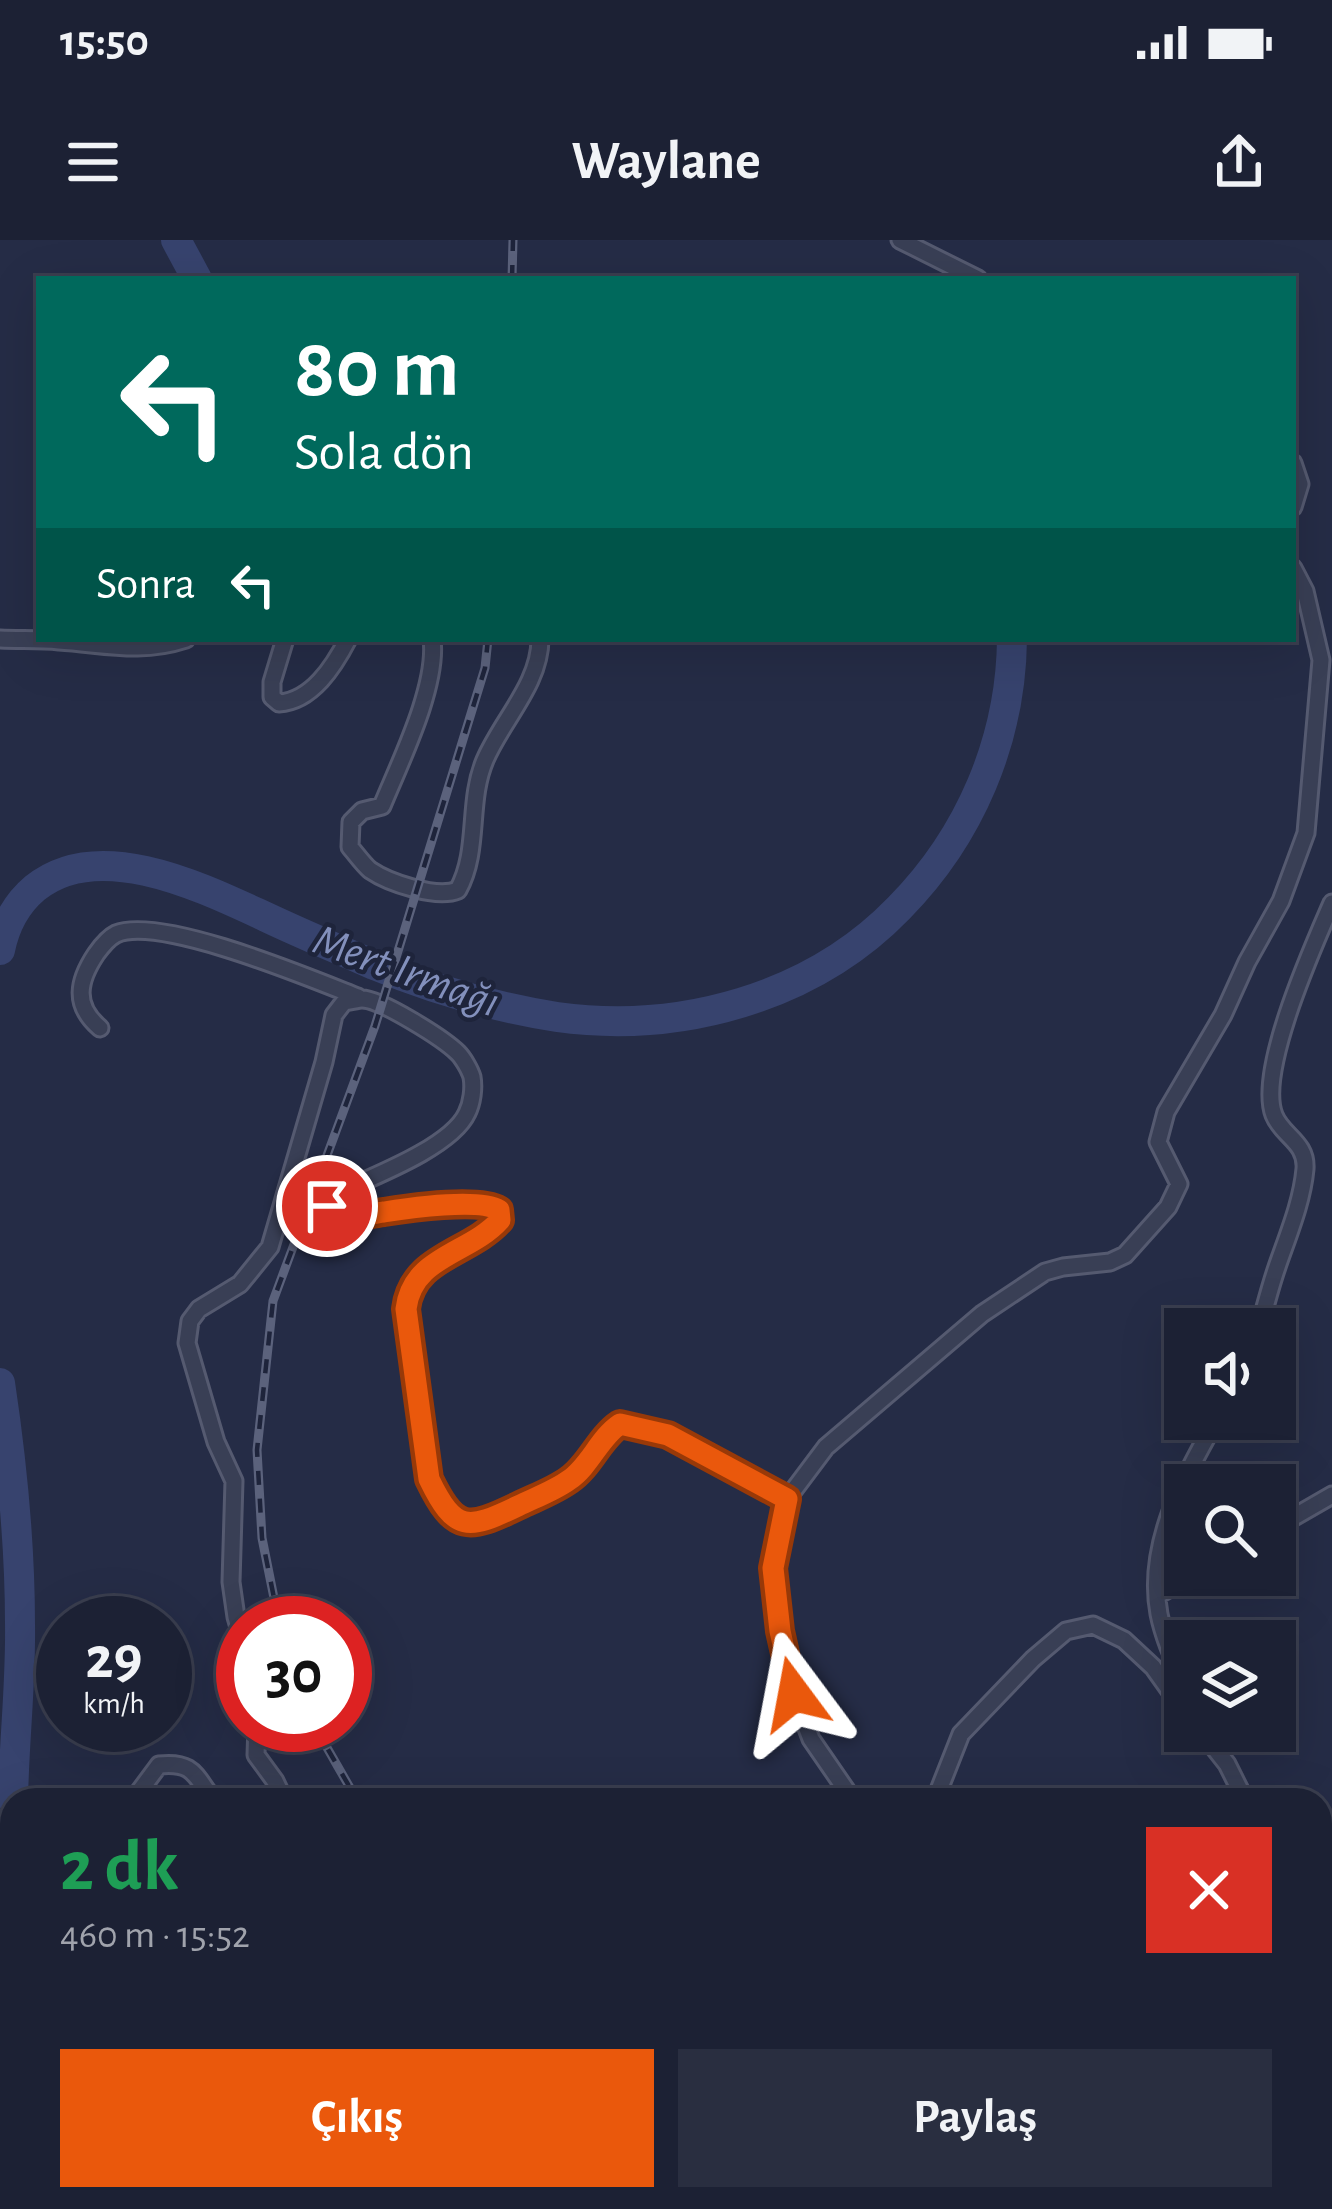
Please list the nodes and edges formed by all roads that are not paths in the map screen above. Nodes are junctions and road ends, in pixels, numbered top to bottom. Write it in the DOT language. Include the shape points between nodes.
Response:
graph roads {
  1 [pos="900,240"];
  2 [pos="973,276"];
  3 [pos="1296,574"];
  4 [pos="0,639"];
  5 [pos="36,640"];
  6 [pos="68,642"];
  7 [pos="177,642"];
  8 [pos="284,642"];
  9 [pos="347,642"];
  10 [pos="433,642"];
  11 [pos="540,642"];
  12 [pos="1321,660"];
  13 [pos="1332,675"];
  14 [pos="1332,903"];
  15 [pos="361,998"];
  16 [pos="100,1028"];
  17 [pos="1265,1308"];
  18 [pos="1205,1440"];
  19 [pos="1332,1495"];
  20 [pos="787,1499"];
  21 [pos="1296,1516"];
  22 [pos="1164,1592"];
  23 [pos="1158,1595"];
  24 [pos="233,1596"];
  25 [pos="1164,1630"];
  26 [pos="1164,1682"];
  27 [pos="256,1752"];
  28 [pos="1218,1752"];
  29 [pos="142,1788"];
  30 [pos="207,1788"];
  31 [pos="278,1788"];
  32 [pos="845,1788"];
  33 [pos="940,1788"];
  34 [pos="1239,1788"];
  1 -- 2 [label="street"];
  3 -- 12 [label="street"];
  4 -- 5 [label="street"];
  6 -- 7 [label="street" via="127,649"];
  8 -- 9 [label="street" via="272,682 278,703 313,688"];
  10 -- 11 [label="street" via="427,689 382,806 351,822 350,847 397,883 449,894 471,858 484,762 530,683"];
  12 -- 13 [label="street"];
  12 -- 20 [label="street" via="1306,833 1281,902 1166,1112 1158,1142 1178,1184 1168,1207 1125,1255 1045,1272 982,1314 826,1447"];
  14 -- 17 [label="street" via="1280,1040 1274,1118 1306,1163"];
  15 -- 16 [label="street" via="211,943 129,932 102,945 85,970 80,993"];
  15 -- 20 [label="street" via="459,1054 472,1075 472,1096 458,1127 335,1194 328,1213 344,1219 472,1204 499,1210 488,1233 443,1256 408,1294 429,1479 441,1504 461,1521 481,1523 572,1479 620,1424 668,1435"];
  15 -- 24 [label="street" via="334,1015 270,1246 188,1329 233,1481"];
  18 -- 23 [label="street" via="1171,1514"];
  19 -- 21 [label="street"];
  20 -- 32 [label="street" via="773,1568 780,1631 811,1739"];
  22 -- 23 [label="street"];
  23 -- 25 [label="street"];
  26 -- 33 [label="street" via="1124,1640 1093,1624 1066,1630 961,1734"];
  27 -- 31 [label="street"];
  28 -- 34 [label="street"];
  29 -- 30 [label="street" via="159,1766 174,1764 194,1771"];
}
